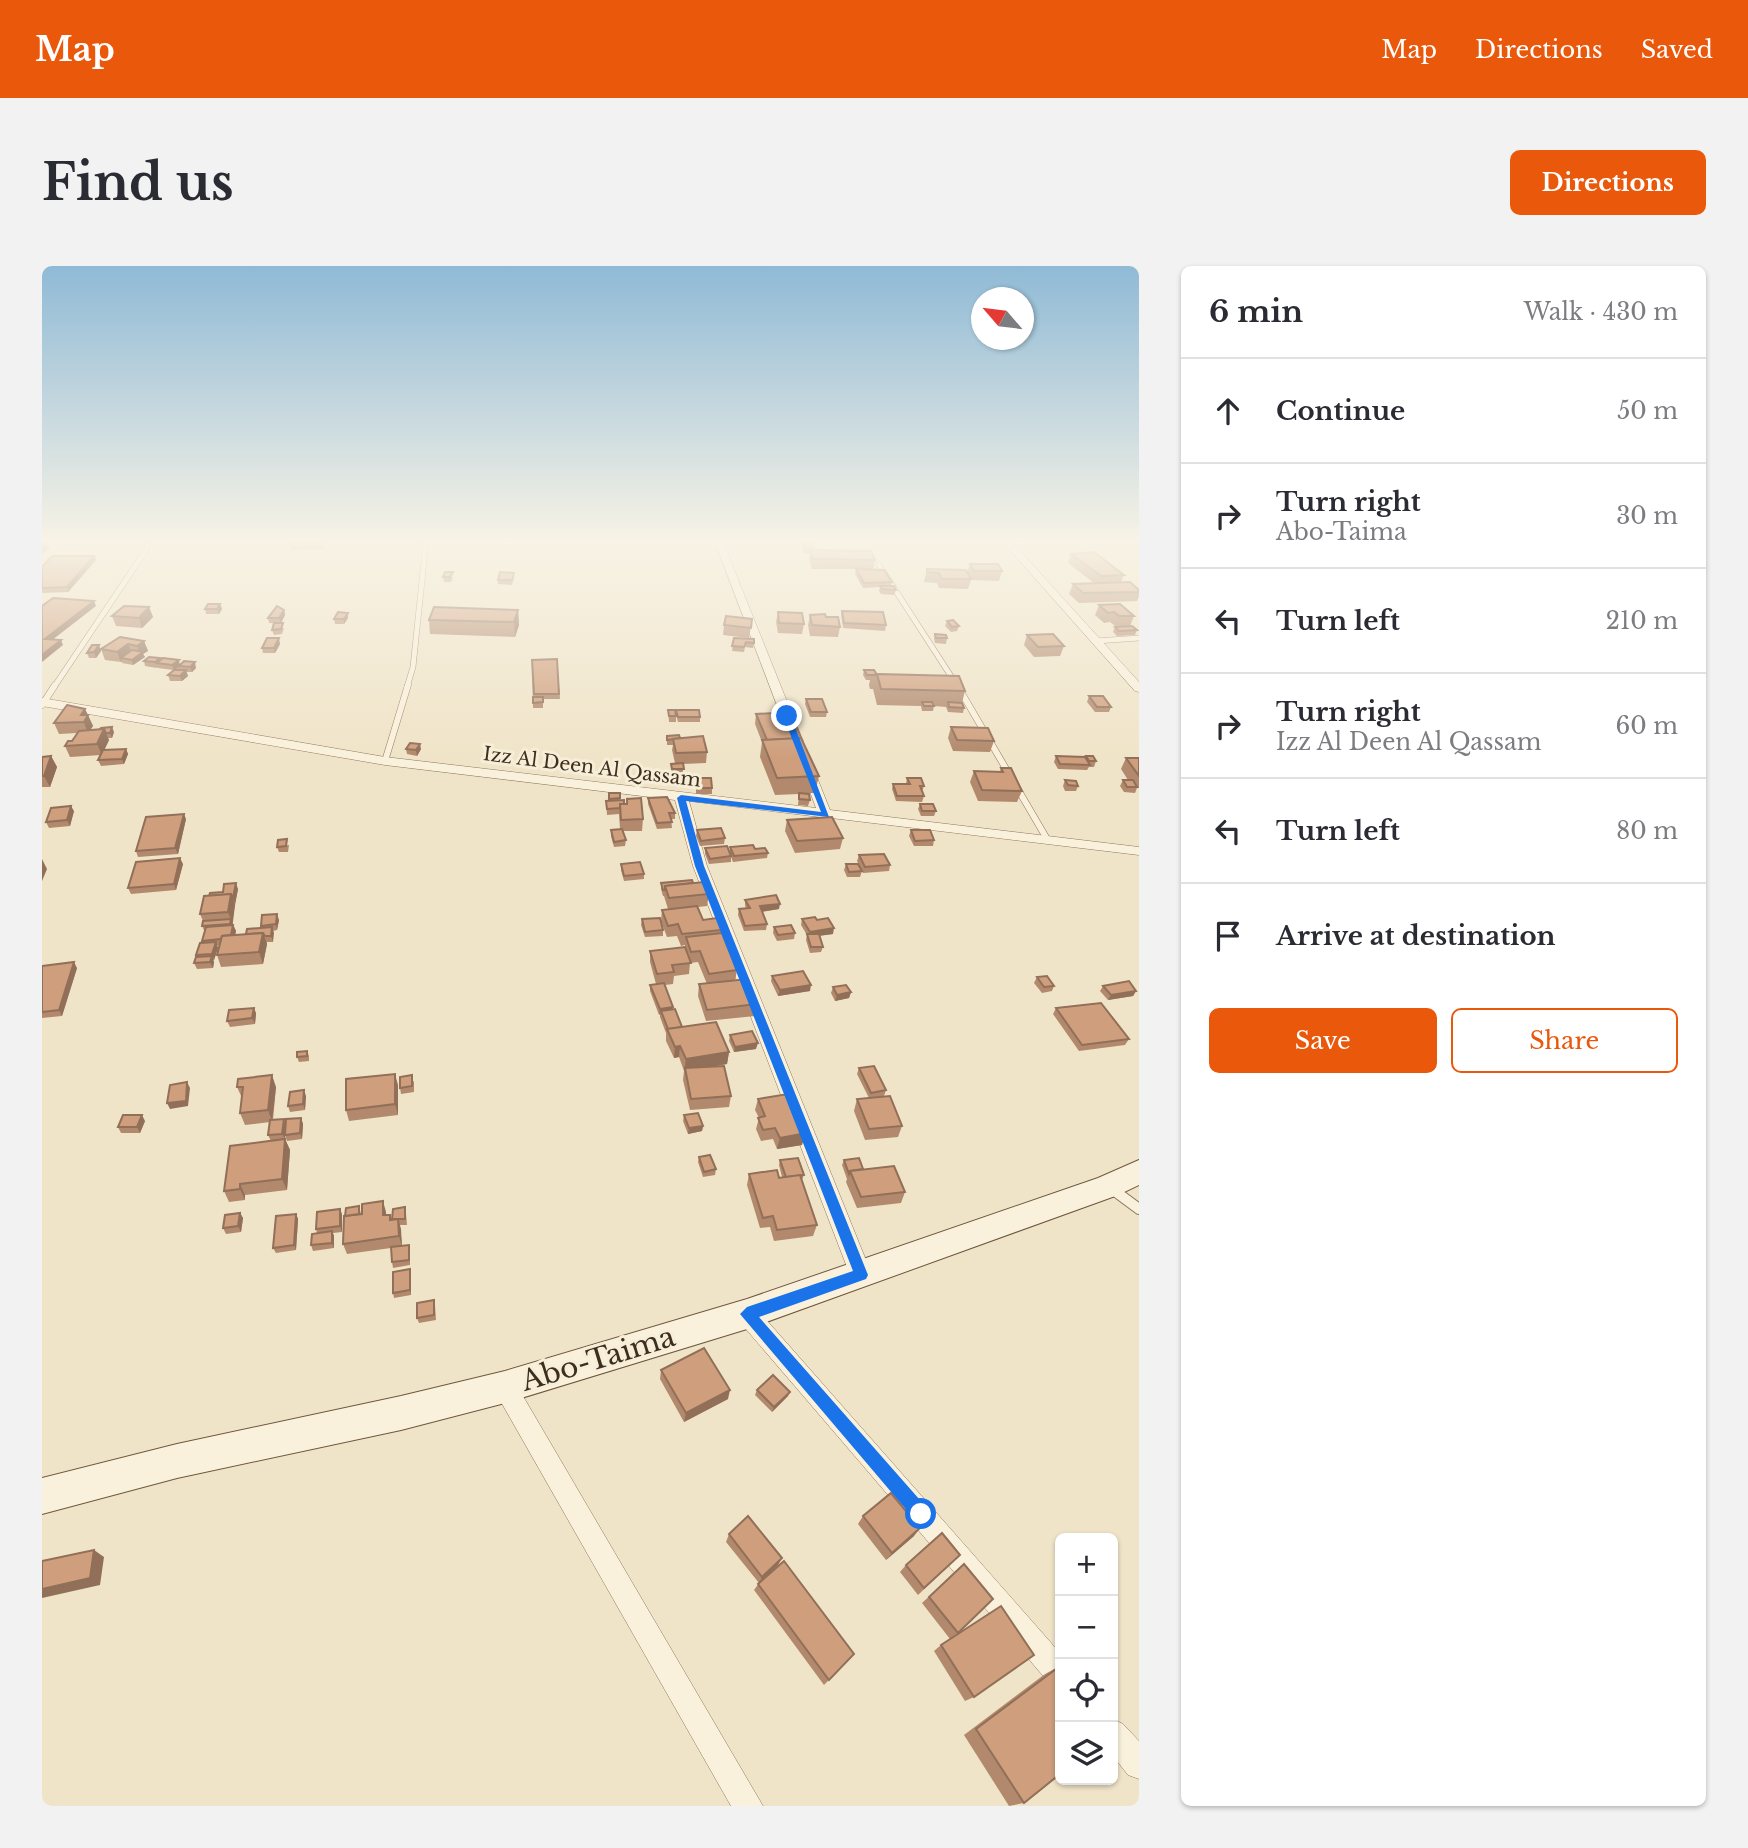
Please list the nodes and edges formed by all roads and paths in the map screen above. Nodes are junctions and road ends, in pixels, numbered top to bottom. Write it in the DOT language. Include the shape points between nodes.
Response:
graph roads {
  1 [pos="103,614"];
  2 [pos="419,614"];
  3 [pos="747,614"];
  4 [pos="911,614"];
  5 [pos="1072,614"];
  6 [pos="1139,638"];
  7 [pos="1096,641"];
  8 [pos="1139,689"];
  9 [pos="42,703"];
  10 [pos="797,741"];
  11 [pos="802,753"];
  12 [pos="385,761"];
  13 [pos="681,798"];
  14 [pos="826,816"];
  15 [pos="1047,839"];
  16 [pos="1139,851"];
  17 [pos="1139,1171"];
  18 [pos="1108,1187"];
  19 [pos="1139,1209"];
  20 [pos="861,1275"];
  21 [pos="747,1314"];
  22 [pos="505,1387"];
  23 [pos="42,1496"];
  24 [pos="1055,1668"];
  25 [pos="1118,1740"];
  26 [pos="1139,1764"];
  27 [pos="748,1806"];
  1 -- 9 [label="lane"];
  2 -- 12 [label="lane" via="413,667"];
  3 -- 10 [label="street"];
  4 -- 15 [label="lane"];
  5 -- 7 [label="street"];
  6 -- 7 [label="lane"];
  7 -- 8 [label="street"];
  9 -- 12 [label="street, Izz Al Deen Al Qassam"];
  11 -- 14 [label="street"];
  12 -- 13 [label="street, Izz Al Deen Al Qassam"];
  13 -- 14 [label="street, Izz Al Deen Al Qassam"];
  13 -- 20 [label="street" via="700,866"];
  14 -- 15 [label="street, Izz Al Deen Al Qassam"];
  15 -- 16 [label="street, Izz Al Deen Al Qassam"];
  17 -- 18 [label="street, Abo-Taima"];
  18 -- 19 [label="lane"];
  18 -- 20 [label="street, Abo-Taima"];
  20 -- 21 [label="street, Abo-Taima"];
  21 -- 22 [label="street, Abo-Taima"];
  21 -- 24 [label="street"];
  22 -- 23 [label="street, Abo-Taima"];
  22 -- 27 [label="street"];
  25 -- 26 [label="street"];
}
